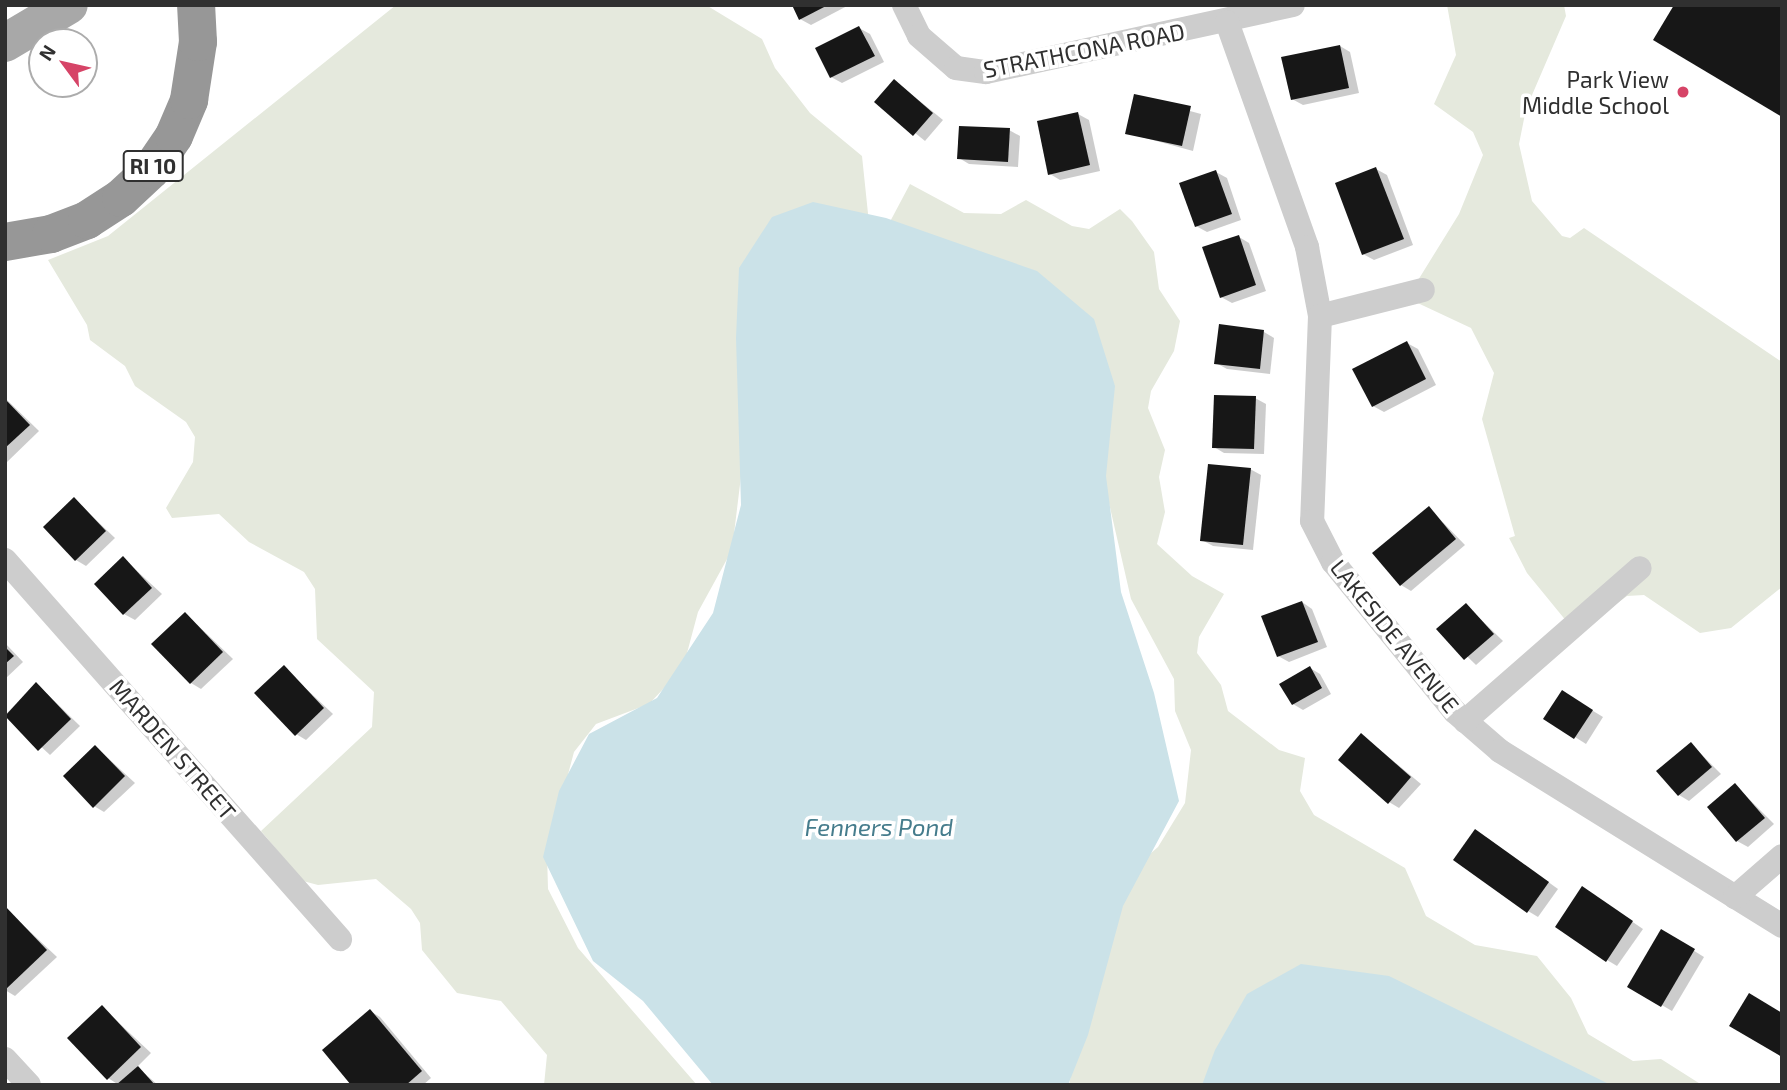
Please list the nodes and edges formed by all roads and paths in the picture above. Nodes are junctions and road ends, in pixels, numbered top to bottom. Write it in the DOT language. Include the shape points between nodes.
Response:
graph roads {
  1 [pos="196,5"];
  2 [pos="904,5"];
  3 [pos="1293,5"];
  4 [pos="55,13"];
  5 [pos="1227,22"];
  6 [pos="5,43"];
  7 [pos="5,242"];
  8 [pos="1423,290"];
  9 [pos="1320,316"];
  10 [pos="5,560"];
  11 [pos="1640,568"];
  12 [pos="1465,721"];
  13 [pos="1782,856"];
  14 [pos="1735,897"];
  15 [pos="1782,926"];
  16 [pos="340,939"];
  17 [pos="5,1059"];
  18 [pos="29,1085"];
  1 -- 7 [label="highway, RI 10" via="198,42 189,100 174,136 151,170 121,198 87,220 51,234"];
  2 -- 5 [label="street, STRATHCONA ROAD" via="919,36 956,68 986,72"];
  3 -- 5 [label="street, STRATHCONA ROAD"];
  4 -- 6 [label="main road"];
  5 -- 9 [label="street, LAKESIDE AVENUE" via="1307,247"];
  8 -- 9 [label="street"];
  9 -- 12 [label="street, LAKESIDE AVENUE" via="1312,521 1333,562"];
  10 -- 16 [label="street, MARDEN STREET"];
  11 -- 12 [label="street"];
  12 -- 14 [label="street, LAKESIDE AVENUE" via="1500,751"];
  13 -- 14 [label="street"];
  14 -- 15 [label="street, LAKESIDE AVENUE"];
  17 -- 18 [label="street"];
}
